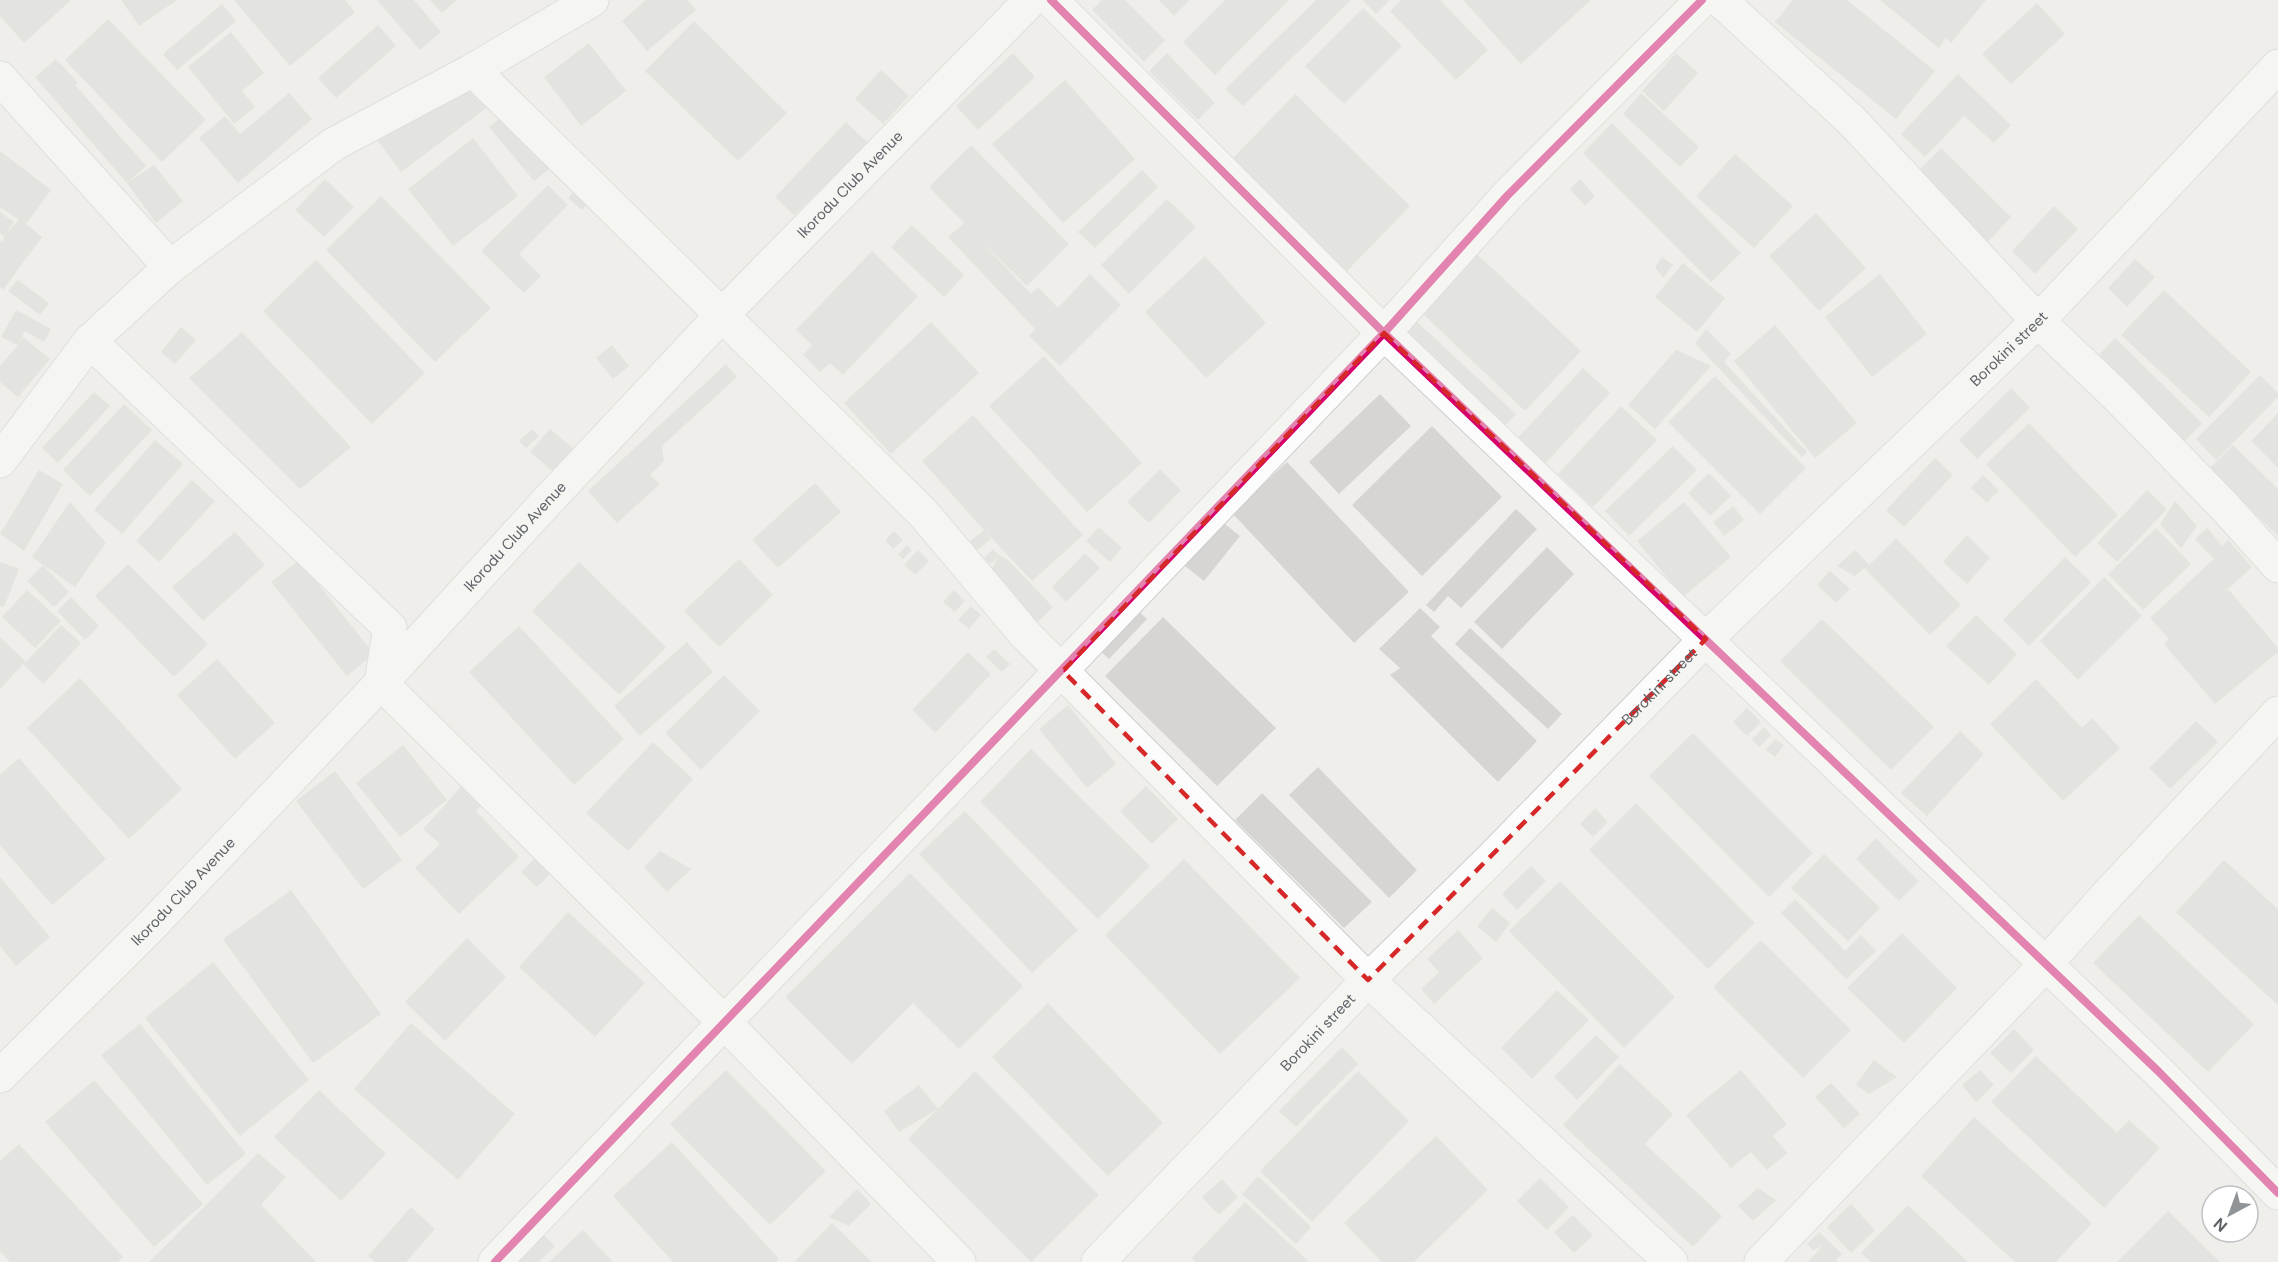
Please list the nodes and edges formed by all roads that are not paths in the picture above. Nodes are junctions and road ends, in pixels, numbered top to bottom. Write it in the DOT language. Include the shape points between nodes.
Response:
graph roads {
  1 [pos="592,0"];
  2 [pos="1031,0"];
  3 [pos="1051,0"];
  4 [pos="1702,0"];
  5 [pos="1720,0"];
  6 [pos="2278,66"];
  7 [pos="473,70"];
  8 [pos="0,78"];
  9 [pos="170,267"];
  10 [pos="722,315"];
  11 [pos="2038,321"];
  12 [pos="1384,333"];
  13 [pos="90,341"];
  14 [pos="0,461"];
  15 [pos="2278,566"];
  16 [pos="1706,639"];
  17 [pos="1063,671"];
  18 [pos="381,683"];
  19 [pos="2278,713"];
  20 [pos="2045,965"];
  21 [pos="1368,980"];
  22 [pos="725,1023"];
  23 [pos="0,1076"];
  24 [pos="2278,1193"];
  25 [pos="495,1262"];
  26 [pos="959,1262"];
  27 [pos="1098,1262"];
  28 [pos="1671,1262"];
  29 [pos="1761,1262"];
  1 -- 7 [label="street"];
  2 -- 10 [label="street, Ikorodu Club Avenue"];
  3 -- 12 [label="street"];
  4 -- 12 [label="street" via="1507,196"];
  5 -- 11 [label="street" via="1852,121"];
  6 -- 11 [label="street, Borokini street"];
  7 -- 9 [label="street" via="334,144"];
  7 -- 10 [label="street"];
  8 -- 9 [label="street"];
  9 -- 13 [label="street"];
  10 -- 17 [label="street" via="924,514 1011,619"];
  10 -- 18 [label="street, Ikorodu Club Avenue"];
  11 -- 15 [label="street" via="2117,396"];
  11 -- 16 [label="street, Borokini street"];
  12 -- 16 [label="street"];
  12 -- 17 [label="street"];
  13 -- 14 [label="street"];
  13 -- 18 [label="street" via="390,628"];
  16 -- 20 [label="street"];
  16 -- 21 [label="street, Borokini street"];
  17 -- 21 [label="street"];
  17 -- 22 [label="street"];
  18 -- 22 [label="street"];
  18 -- 23 [label="street, Ikorodu Club Avenue" via="152,925"];
  19 -- 20 [label="street"];
  20 -- 24 [label="street" via="2158,1071"];
  20 -- 29 [label="street"];
  21 -- 27 [label="street, Borokini street"];
  21 -- 28 [label="street"];
  22 -- 25 [label="street"];
  22 -- 26 [label="street"];
}
